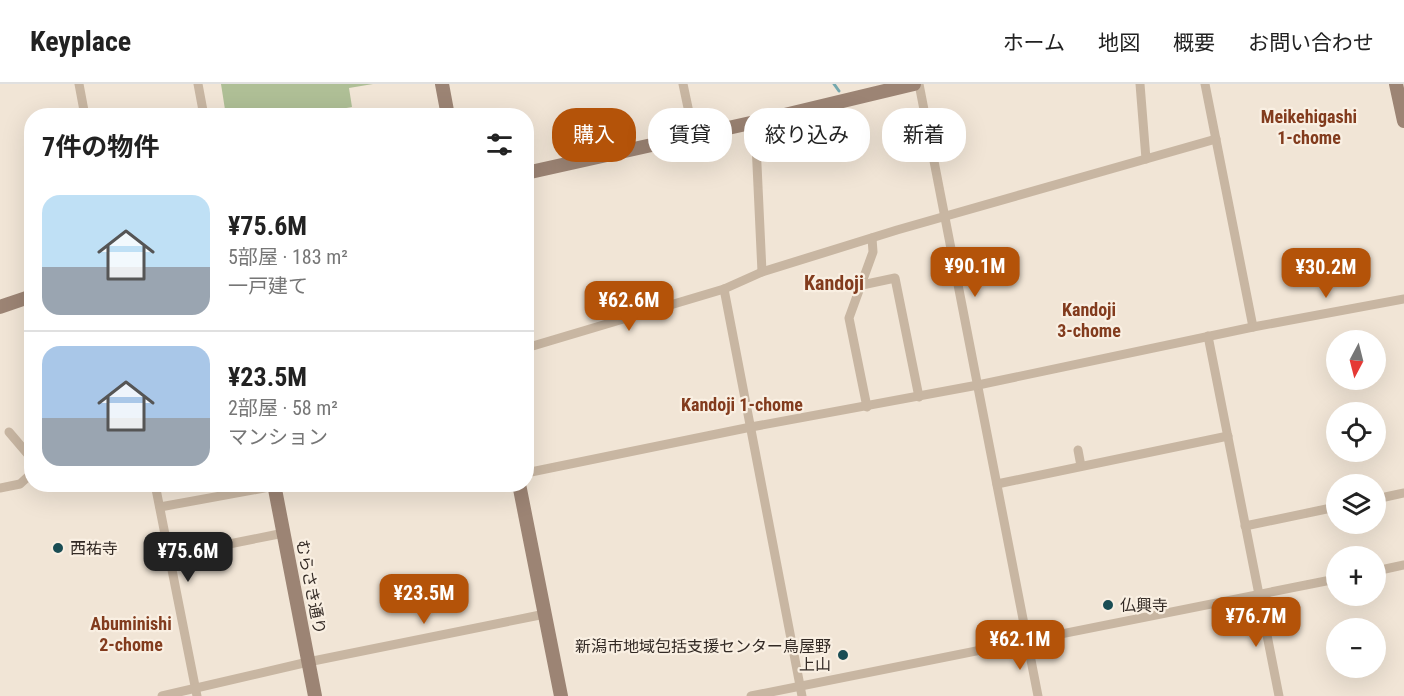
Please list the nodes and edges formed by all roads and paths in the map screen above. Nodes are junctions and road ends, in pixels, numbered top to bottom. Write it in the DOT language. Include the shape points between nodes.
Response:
graph roads {
  1 [pos="79,84"];
  2 [pos="198,84"];
  3 [pos="442,84"];
  4 [pos="683,84"];
  5 [pos="914,84"];
  6 [pos="919,84"];
  7 [pos="1140,84"];
  8 [pos="1205,84"];
  9 [pos="1396,84"];
  10 [pos="84,108"];
  11 [pos="202,108"];
  12 [pos="446,108"];
  13 [pos="688,108"];
  14 [pos="814,108"];
  15 [pos="1404,121"];
  16 [pos="1216,139"];
  17 [pos="648,146"];
  18 [pos="1146,159"];
  19 [pos="757,162"];
  20 [pos="534,171"];
  21 [pos="946,216"];
  22 [pos="872,238"];
  23 [pos="762,272"];
  24 [pos="862,285"];
  25 [pos="724,289"];
  26 [pos="24,299"];
  27 [pos="1404,299"];
  28 [pos="0,307"];
  29 [pos="1253,327"];
  30 [pos="1208,336"];
  31 [pos="534,346"];
  32 [pos="978,385"];
  33 [pos="919,397"];
  34 [pos="867,406"];
  35 [pos="751,427"];
  36 [pos="9,432"];
  37 [pos="1228,436"];
  38 [pos="24,450"];
  39 [pos="1078,450"];
  40 [pos="1081,466"];
  41 [pos="534,471"];
  42 [pos="24,480"];
  43 [pos="998,484"];
  44 [pos="0,488"];
  45 [pos="157,492"];
  46 [pos="238,492"];
  47 [pos="276,492"];
  48 [pos="521,492"];
  49 [pos="1404,493"];
  50 [pos="1386,497"];
  51 [pos="160,507"];
  52 [pos="1326,509"];
  53 [pos="1245,526"];
  54 [pos="284,533"];
  55 [pos="169,556"];
  56 [pos="1404,565"];
  57 [pos="1386,569"];
  58 [pos="1326,581"];
  59 [pos="1260,595"];
  60 [pos="545,614"];
  61 [pos="1028,641"];
  62 [pos="308,662"];
  63 [pos="196,692"];
  64 [pos="801,692"];
  65 [pos="162,696"];
  66 [pos="315,696"];
  67 [pos="561,696"];
  68 [pos="751,696"];
  69 [pos="1038,696"];
  70 [pos="1279,696"];
  1 -- 10 [label="street"];
  2 -- 11 [label="street"];
  3 -- 12 [label="street"];
  4 -- 13 [label="street"];
  5 -- 14 [label="street"];
  6 -- 21 [label="street"];
  7 -- 18 [label="street"];
  8 -- 16 [label="street"];
  9 -- 15 [label="street"];
  16 -- 18 [label="street"];
  16 -- 29 [label="street"];
  17 -- 20 [label="street"];
  18 -- 21 [label="street"];
  19 -- 23 [label="street"];
  21 -- 22 [label="street"];
  21 -- 32 [label="street"];
  22 -- 23 [label="street"];
  22 -- 24 [label="street" via="873,252"];
  23 -- 25 [label="street"];
  24 -- 33 [label="street" via="895,278"];
  24 -- 34 [label="street" via="849,318"];
  25 -- 31 [label="street"];
  25 -- 35 [label="street"];
  26 -- 28 [label="street"];
  27 -- 29 [label="street"];
  29 -- 30 [label="street"];
  30 -- 32 [label="street"];
  30 -- 37 [label="street"];
  32 -- 33 [label="street"];
  32 -- 43 [label="street"];
  33 -- 34 [label="street"];
  34 -- 35 [label="street"];
  35 -- 41 [label="street"];
  35 -- 64 [label="street"];
  36 -- 38 [label="street"];
  37 -- 40 [label="street"];
  37 -- 53 [label="street"];
  39 -- 40 [label="street"];
  40 -- 43 [label="street"];
  42 -- 44 [label="street"];
  43 -- 61 [label="street"];
  45 -- 51 [label="street"];
  46 -- 51 [label="street"];
  47 -- 54 [label="street, むらさき通り"];
  48 -- 60 [label="street"];
  49 -- 50 [label="street"];
  51 -- 55 [label="street"];
  52 -- 53 [label="street"];
  53 -- 59 [label="street"];
  54 -- 55 [label="street"];
  54 -- 62 [label="street, むらさき通り"];
  55 -- 63 [label="street"];
  56 -- 57 [label="street"];
  58 -- 59 [label="street"];
  59 -- 61 [label="street"];
  59 -- 70 [label="street"];
  60 -- 62 [label="street"];
  60 -- 67 [label="street"];
  61 -- 64 [label="street"];
  61 -- 69 [label="street"];
  62 -- 63 [label="street"];
  62 -- 66 [label="street, むらさき通り"];
  63 -- 65 [label="street"];
  64 -- 68 [label="street"];
}
